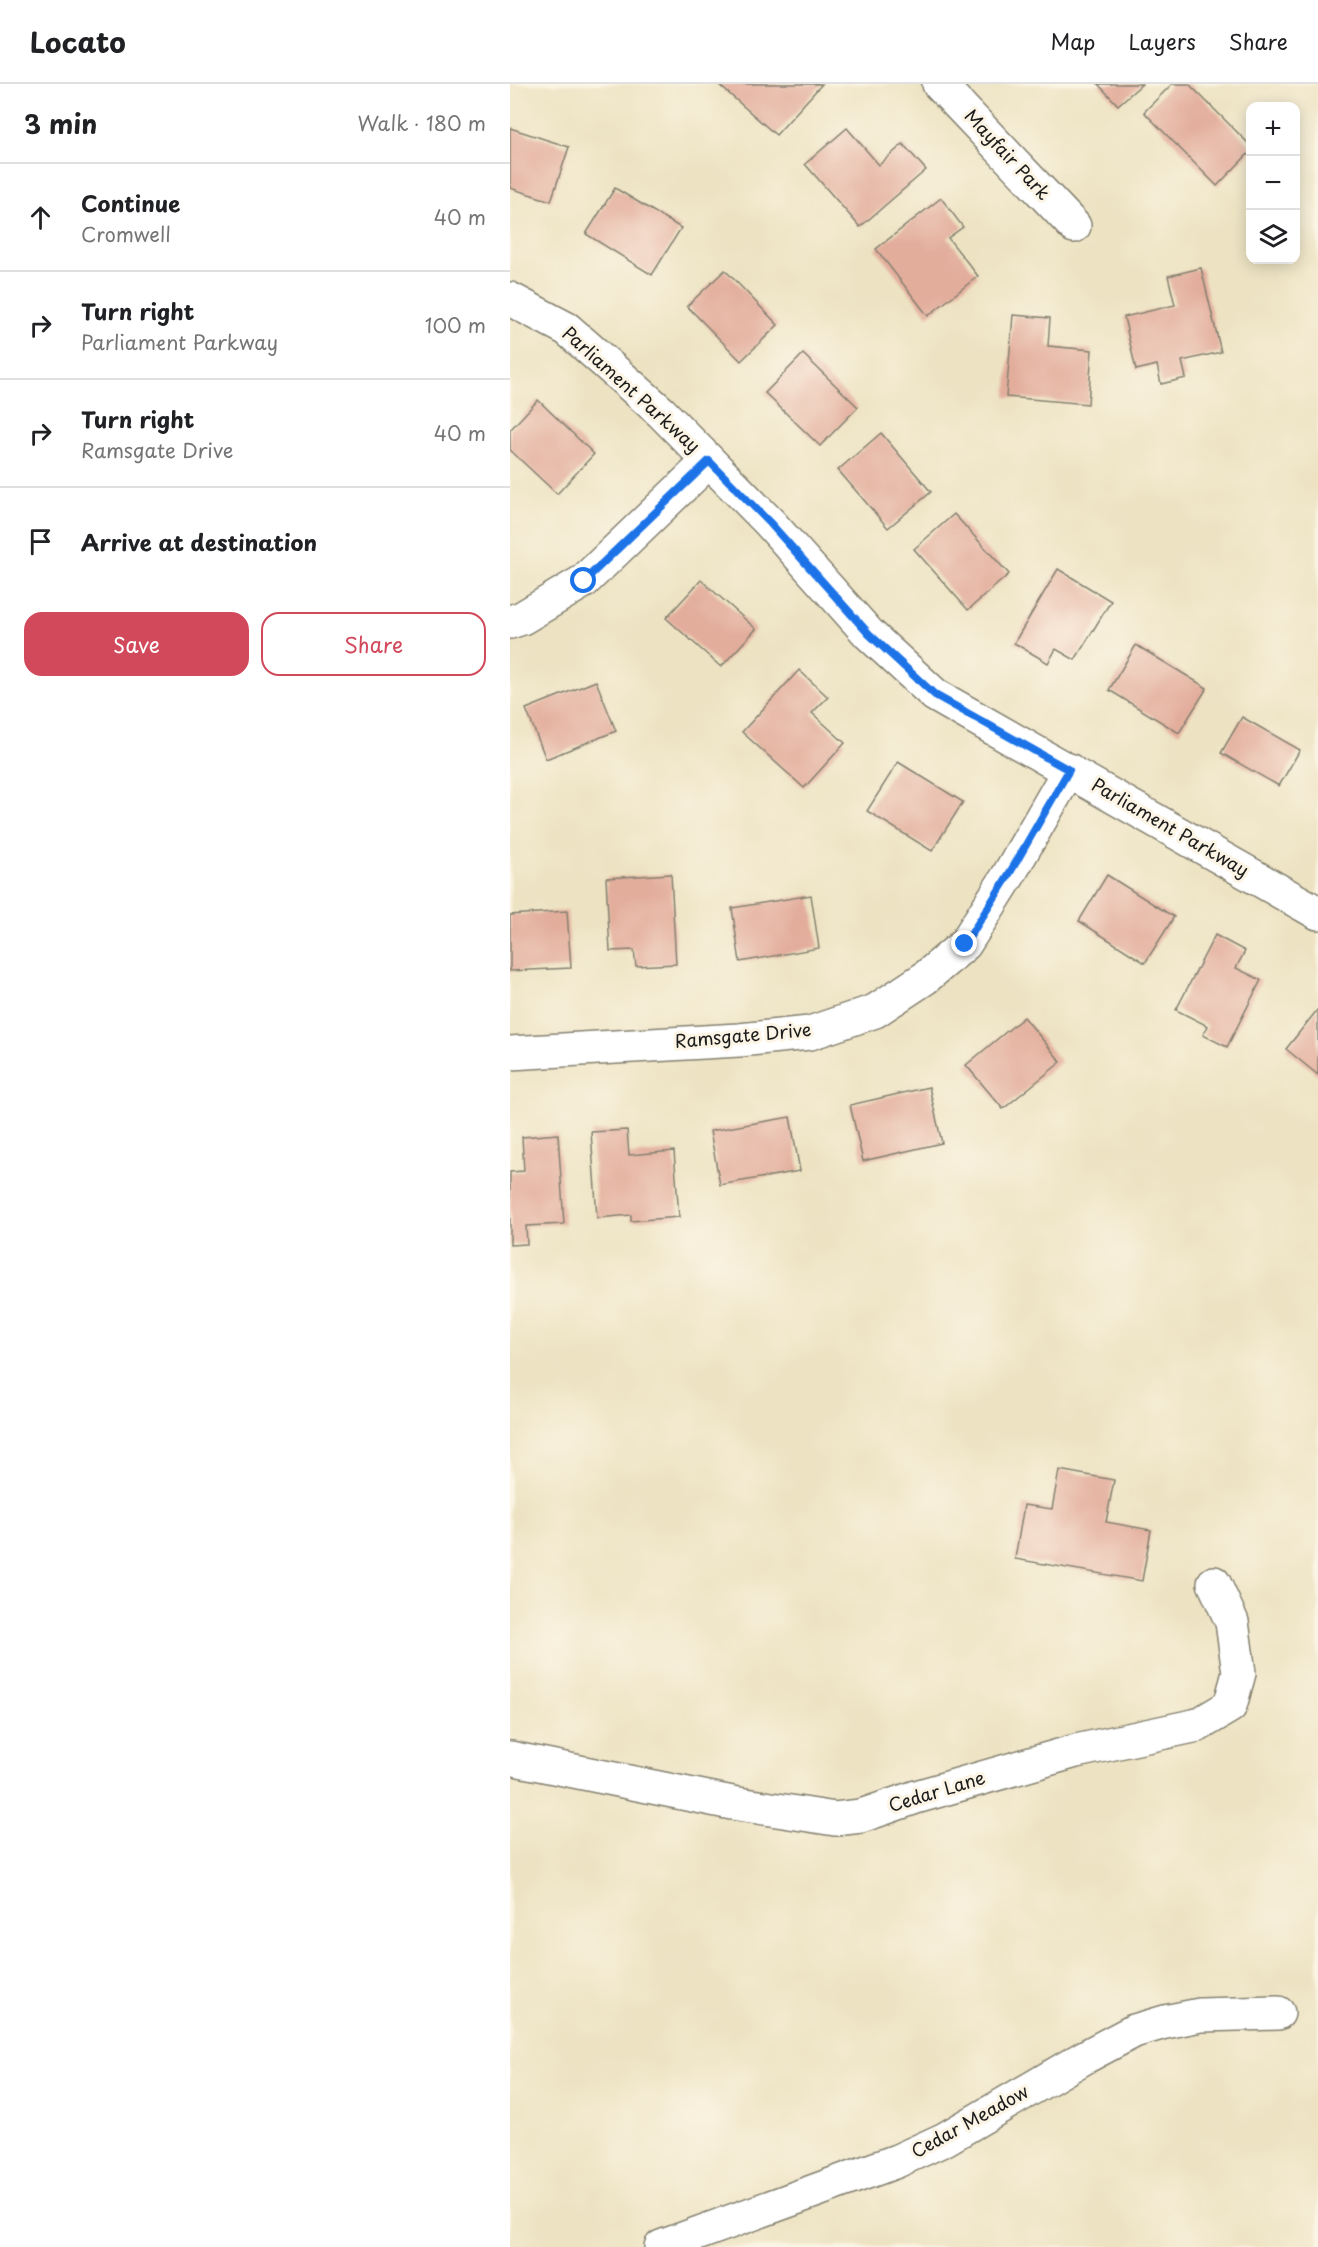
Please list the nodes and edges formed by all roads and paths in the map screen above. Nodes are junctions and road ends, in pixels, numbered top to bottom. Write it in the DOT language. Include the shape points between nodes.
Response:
graph roads {
  1 [pos="939,84"];
  2 [pos="1074,226"];
  3 [pos="510,299"];
  4 [pos="709,461"];
  5 [pos="510,622"];
  6 [pos="1069,770"];
  7 [pos="1318,913"];
  8 [pos="510,1053"];
  9 [pos="1214,1583"];
  10 [pos="510,1758"];
  11 [pos="1278,2013"];
  12 [pos="709,2239"];
  13 [pos="661,2247"];
  1 -- 2 [label="street, Mayfair Park"];
  3 -- 4 [label="street, Parliament Parkway" via="567,329 661,412"];
  4 -- 5 [label="street" via="584,581"];
  4 -- 6 [label="street, Parliament Parkway" via="869,634 935,695"];
  6 -- 7 [label="street, Parliament Parkway"];
  6 -- 8 [label="street, Ramsgate Drive" via="965,944 925,978 875,1011 810,1033"];
  9 -- 10 [label="street, Cedar Lane" via="1232,1622 1239,1673 1230,1706 1198,1725 1076,1751 861,1816 835,1819 732,1803"];
  11 -- 12 [label="street, Cedar Meadow" via="1200,2015 1134,2031 945,2139"];
  12 -- 13 [label="street, Cedar Meadow"];
}
